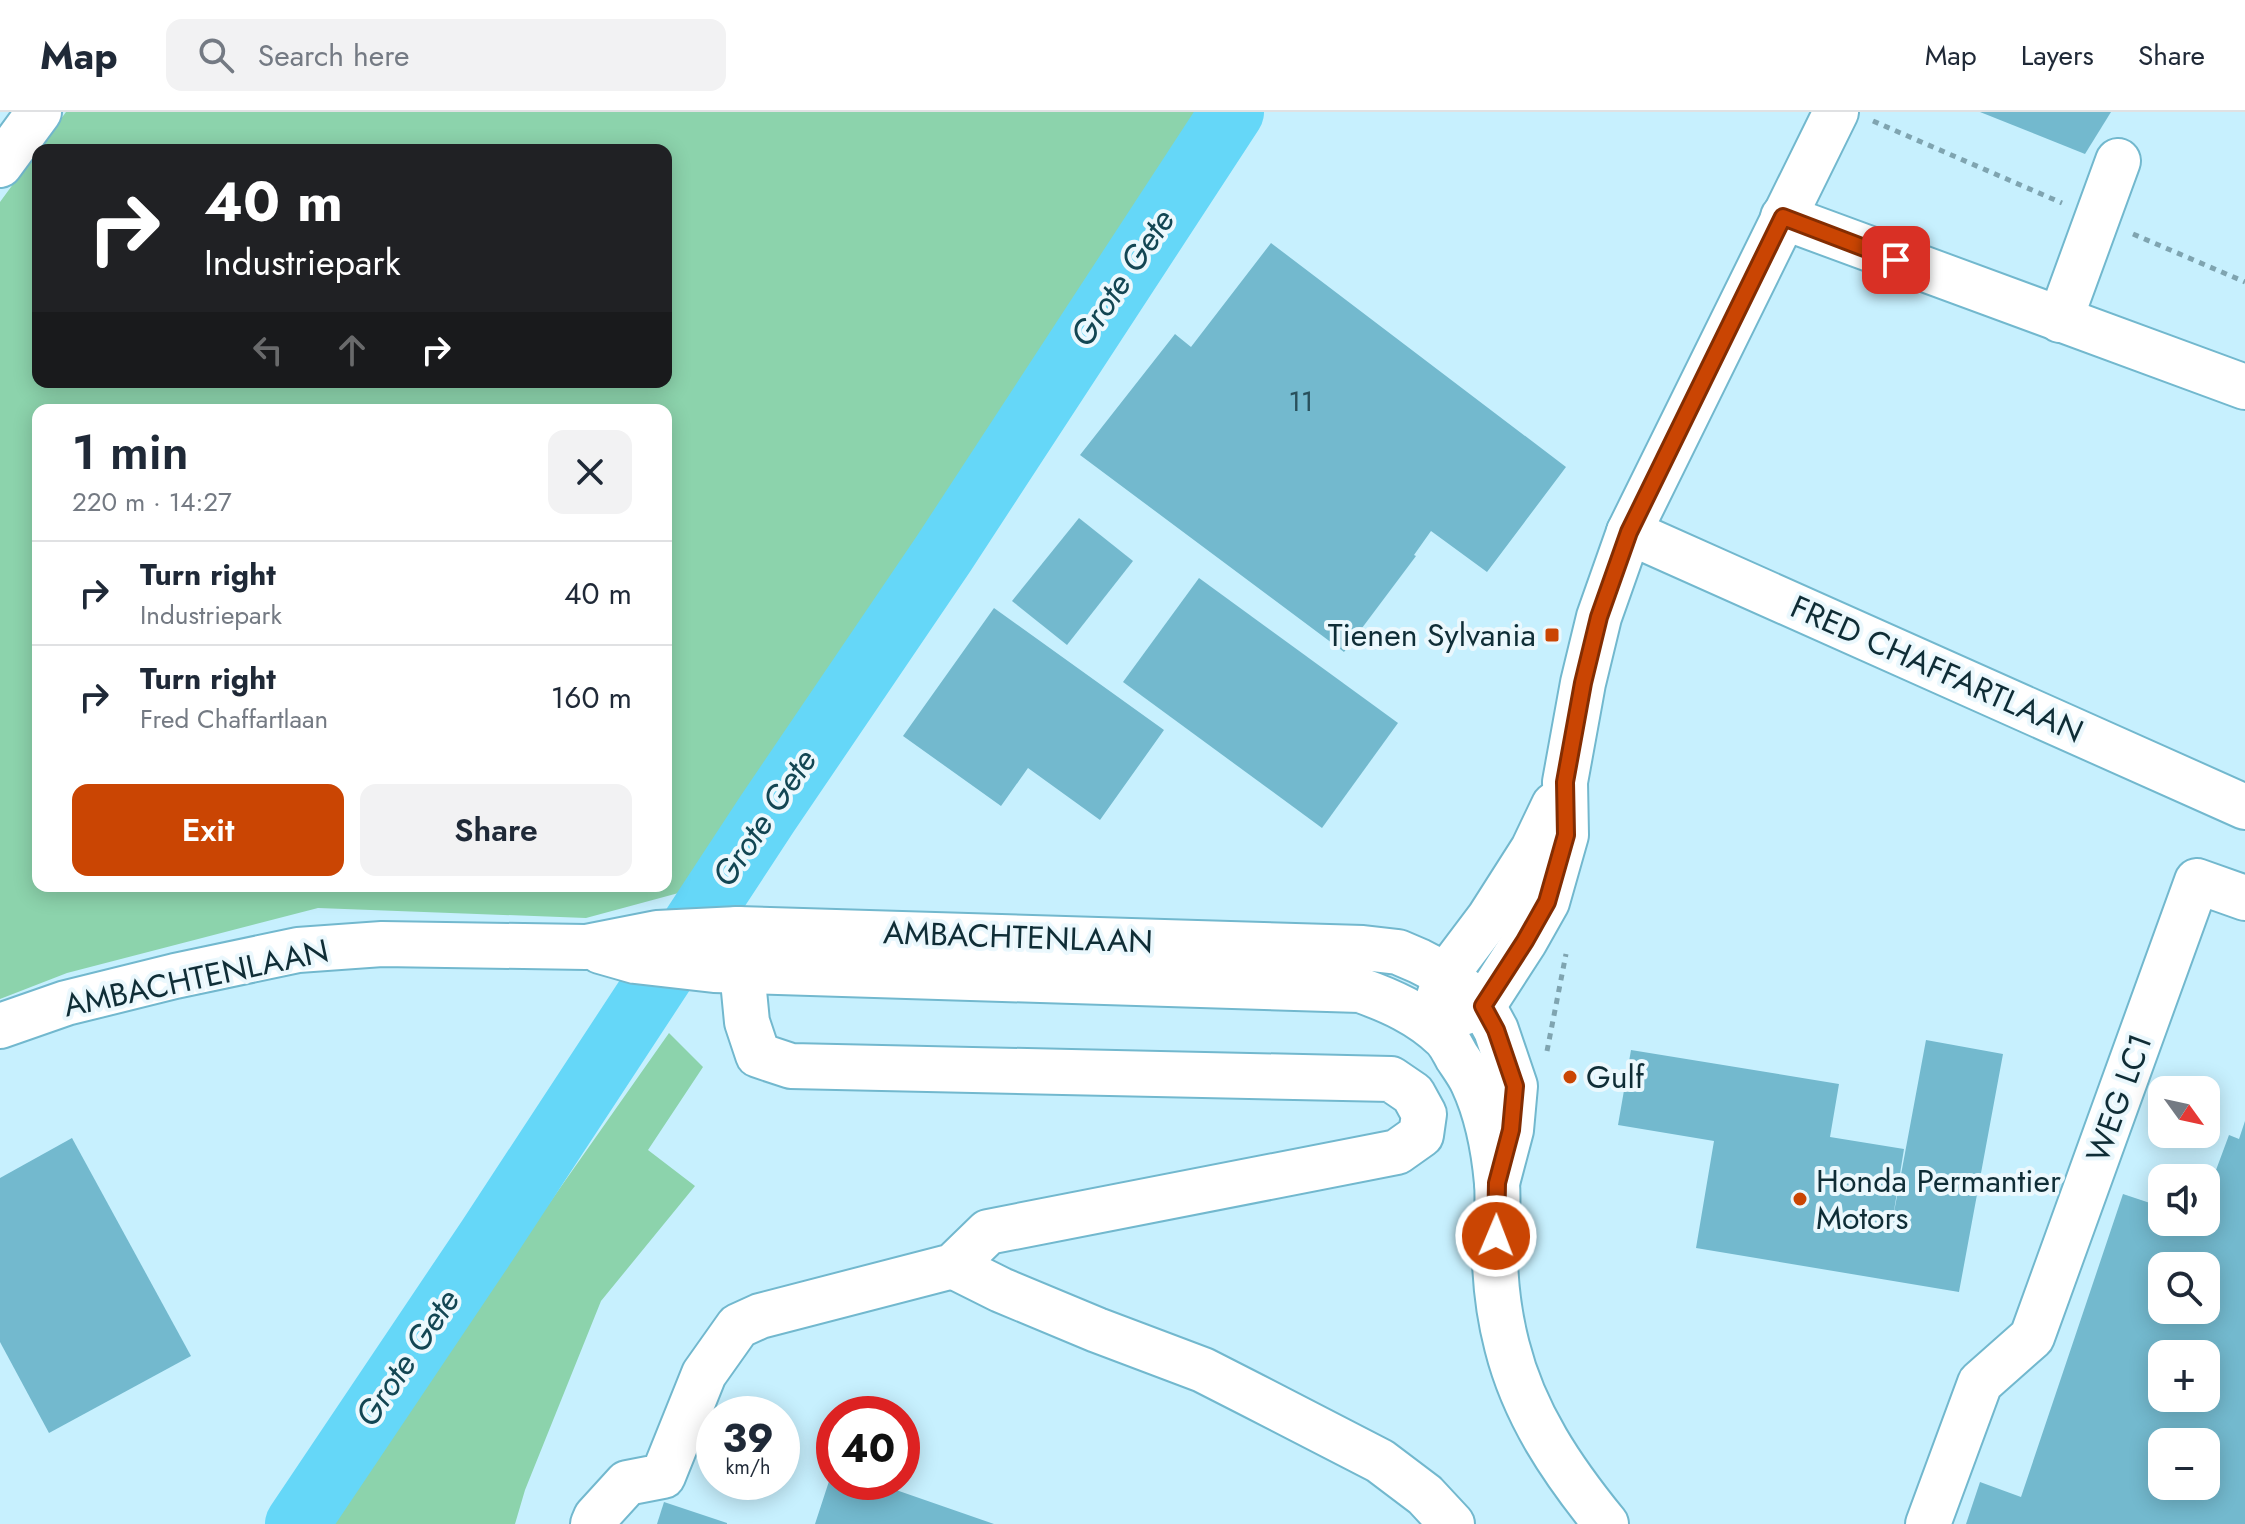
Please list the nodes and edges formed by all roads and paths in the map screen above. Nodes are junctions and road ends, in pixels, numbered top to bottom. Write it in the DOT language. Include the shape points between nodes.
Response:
graph roads {
  1 [pos="39,112"];
  2 [pos="1852,116"];
  3 [pos="2118,161"];
  4 [pos="0,165"];
  5 [pos="1783,217"];
  6 [pos="2096,218"];
  7 [pos="2245,282"];
  8 [pos="2060,320"];
  9 [pos="2245,387"];
  10 [pos="1629,532"];
  11 [pos="1565,782"];
  12 [pos="2245,807"];
  13 [pos="2245,898"];
  14 [pos="732,957"];
  15 [pos="1446,975"];
  16 [pos="1483,1006"];
  17 [pos="1430,1024"];
  18 [pos="0,1026"];
  19 [pos="1497,1183"];
  20 [pos="953,1266"];
  21 [pos="593,1524"];
  22 [pos="1452,1524"];
  23 [pos="1606,1524"];
  24 [pos="1928,1524"];
  1 -- 4 [label="street"];
  2 -- 5 [label="street"];
  2 -- 6 [label="path"];
  3 -- 6 [label="street"];
  5 -- 8 [label="street"];
  5 -- 10 [label="street"];
  6 -- 7 [label="path"];
  6 -- 8 [label="street"];
  8 -- 9 [label="street"];
  10 -- 11 [label="street" via="1599,617"];
  10 -- 12 [label="street, FRED CHAFFARTLAAN"];
  11 -- 15 [label="street" via="1533,849"];
  11 -- 16 [label="street" via="1566,835 1547,902"];
  13 -- 24 [label="street, WEG LC1" via="2197,881 2032,1337 1980,1383"];
  14 -- 15 [label="street, AMBACHTENLAAN" via="1363,948 1398,952"];
  14 -- 17 [label="street, AMBACHTENLAAN" via="1360,990"];
  14 -- 18 [label="street, AMBACHTENLAAN" via="646,947 382,944 298,950 66,1003"];
  14 -- 20 [label="street" via="758,1055 791,1066 1391,1079 1413,1094 1424,1114 1421,1135 1397,1152 988,1232"];
  15 -- 16 [label="street, AMBACHTENLAAN"];
  15 -- 17 [label="street"];
  16 -- 17 [label="street"];
  16 -- 19 [label="street" via="1515,1086 1511,1130"];
  17 -- 19 [label="street, AMBACHTENLAAN" via="1447,1040 1473,1083 1489,1132"];
  19 -- 23 [label="street" via="1495,1263 1516,1378 1553,1454"];
  20 -- 21 [label="street" via="738,1326 704,1374 663,1476 627,1483"];
  20 -- 22 [label="street" via="1203,1370 1380,1461 1425,1495"];
}
